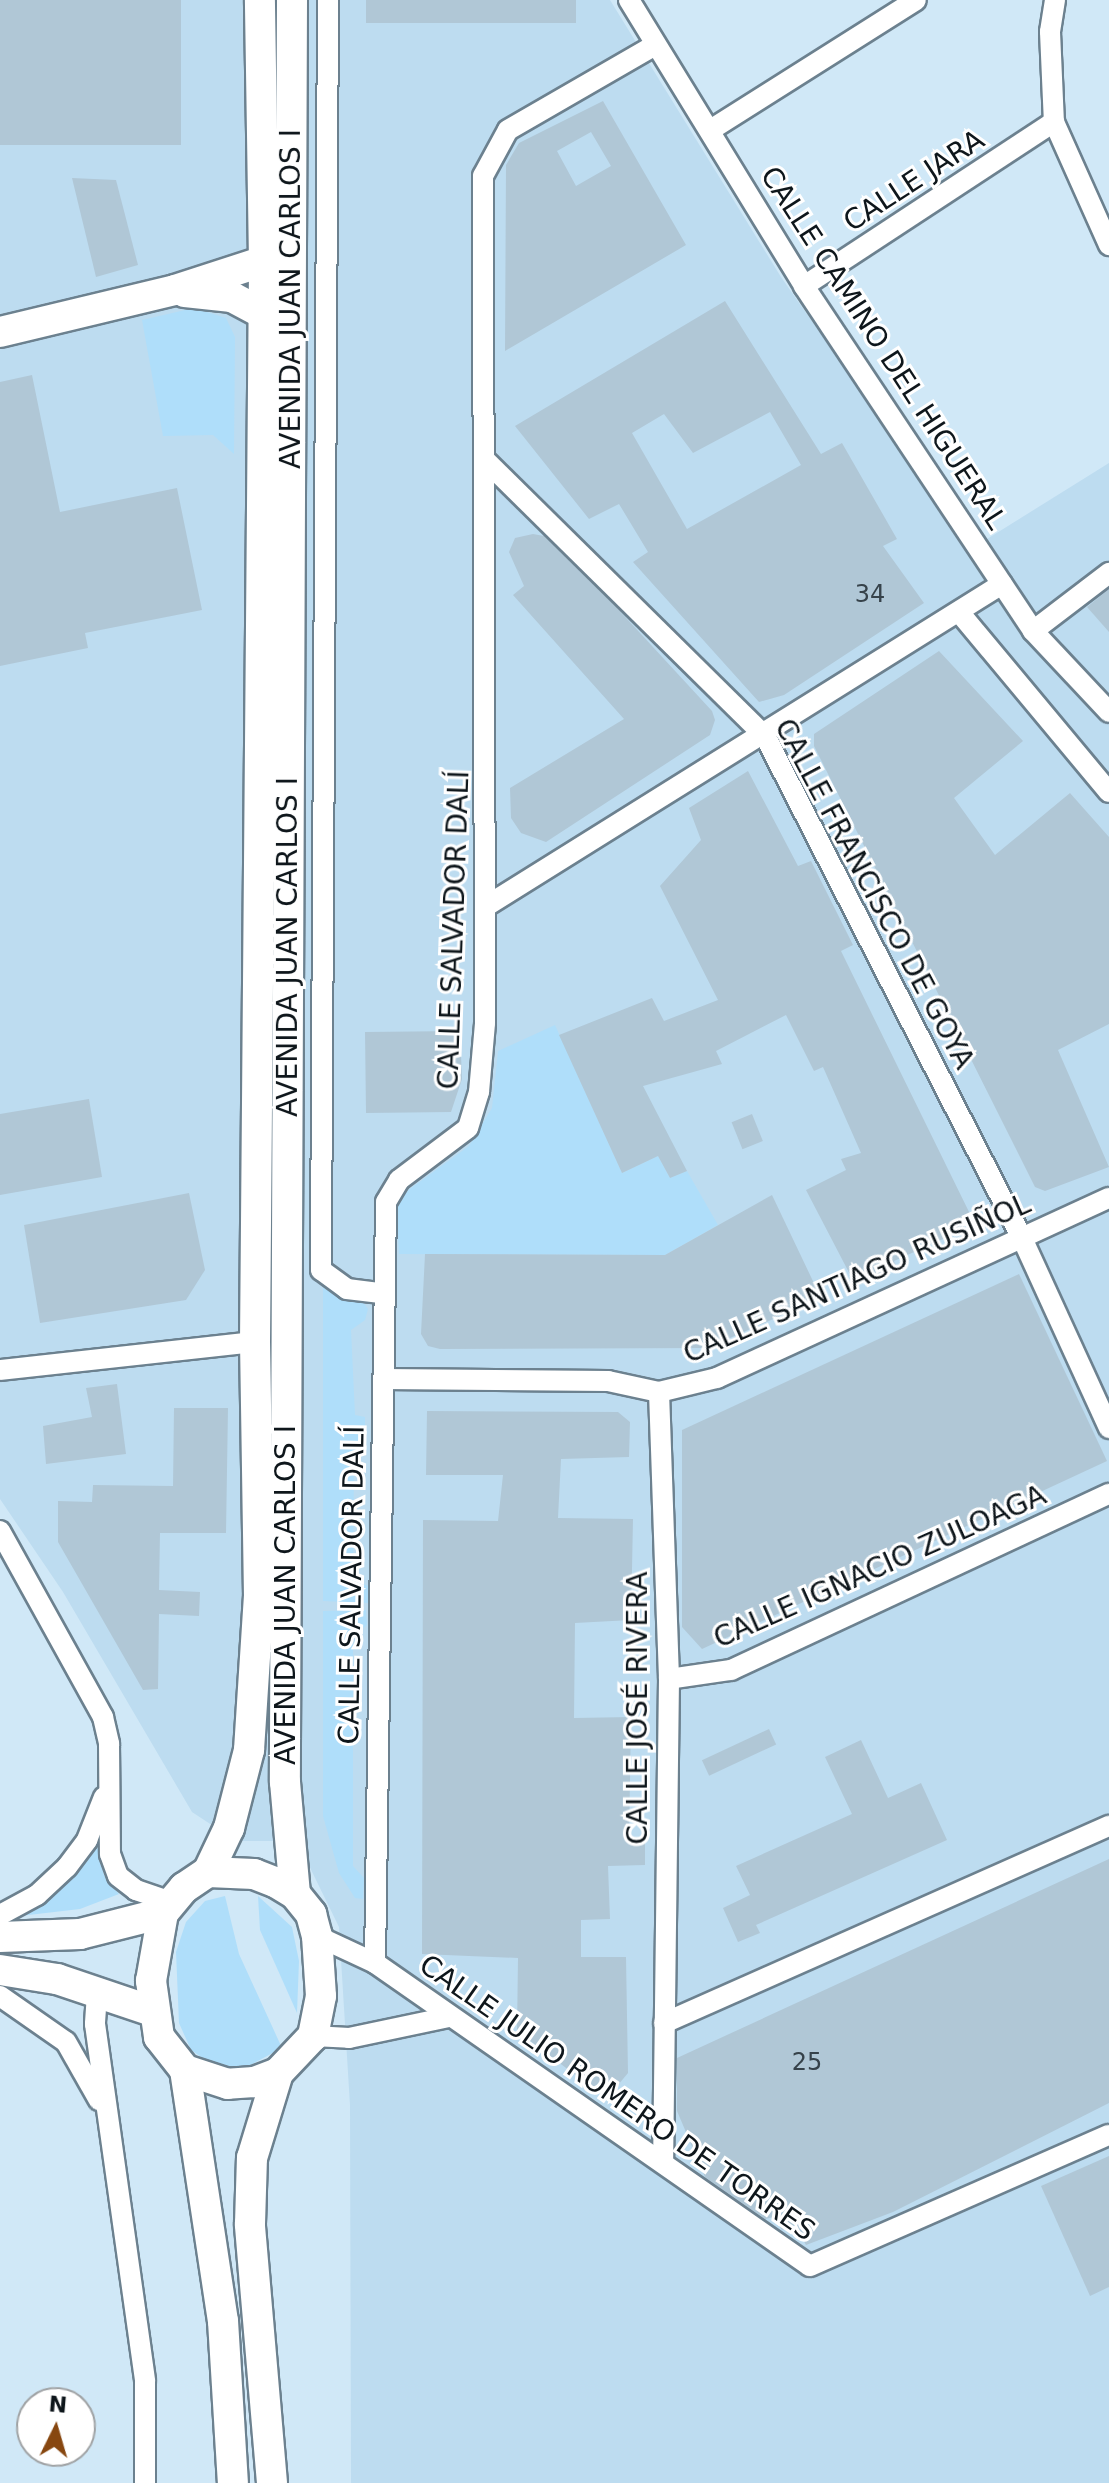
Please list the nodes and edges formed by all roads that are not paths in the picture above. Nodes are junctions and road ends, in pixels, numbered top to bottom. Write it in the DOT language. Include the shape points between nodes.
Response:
graph roads {
  1 [pos="260,0"];
  2 [pos="292,0"];
  3 [pos="328,0"];
  4 [pos="629,0"];
  5 [pos="916,0"];
  6 [pos="1055,0"];
  7 [pos="655,45"];
  8 [pos="1054,122"];
  9 [pos="712,129"];
  10 [pos="1109,245"];
  11 [pos="264,261"];
  12 [pos="804,286"];
  13 [pos="175,290"];
  14 [pos="262,313"];
  15 [pos="0,332"];
  16 [pos="486,461"];
  17 [pos="1109,573"];
  18 [pos="1002,584"];
  19 [pos="959,612"];
  20 [pos="1033,631"];
  21 [pos="1109,712"];
  22 [pos="765,736"];
  23 [pos="1109,792"];
  24 [pos="488,905"];
  25 [pos="1109,1198"];
  26 [pos="1022,1238"];
  27 [pos="381,1293"];
  28 [pos="255,1342"];
  29 [pos="0,1370"];
  30 [pos="383,1379"];
  31 [pos="659,1392"];
  32 [pos="1109,1428"];
  33 [pos="1109,1494"];
  34 [pos="0,1531"];
  35 [pos="669,1679"];
  36 [pos="108,1785"];
  37 [pos="1109,1826"];
  38 [pos="208,1872"];
  39 [pos="295,1894"];
  40 [pos="167,1908"];
  41 [pos="0,1915"];
  42 [pos="317,1936"];
  43 [pos="0,1937"];
  44 [pos="375,1963"];
  45 [pos="0,1970"];
  46 [pos="97,1994"];
  47 [pos="0,1996"];
  48 [pos="155,2012"];
  49 [pos="449,2017"];
  50 [pos="664,2023"];
  51 [pos="313,2036"];
  52 [pos="185,2070"];
  53 [pos="278,2073"];
  54 [pos="107,2118"];
  55 [pos="1109,2135"];
  56 [pos="663,2163"];
  57 [pos="145,2483"];
  58 [pos="233,2483"];
  59 [pos="272,2483"];
  1 -- 11 [label="street, AVENIDA JUAN CARLOS I"];
  2 -- 39 [label="street, AVENIDA JUAN CARLOS I" via="285,1782"];
  3 -- 27 [label="street" via="321,1270 347,1289"];
  4 -- 7 [label="street, CALLE CAMINO DEL HIGUERAL"];
  5 -- 9 [label="street"];
  6 -- 8 [label="street" via="1050,32"];
  7 -- 9 [label="street, CALLE CAMINO DEL HIGUERAL"];
  7 -- 16 [label="street, CALLE SALVADOR DALÍ" via="508,130 483,176"];
  8 -- 10 [label="street"];
  8 -- 12 [label="street, CALLE JARA"];
  9 -- 12 [label="street, CALLE CAMINO DEL HIGUERAL"];
  11 -- 13 [label="street"];
  11 -- 14 [label="street, AVENIDA JUAN CARLOS I"];
  12 -- 18 [label="street, CALLE CAMINO DEL HIGUERAL"];
  13 -- 14 [label="street" via="232,297"];
  13 -- 15 [label="street"];
  14 -- 28 [label="street, AVENIDA JUAN CARLOS I"];
  16 -- 22 [label="street, CALLE FRANCISCO DE GOYA"];
  16 -- 24 [label="street, CALLE SALVADOR DALÍ"];
  17 -- 20 [label="street"];
  18 -- 19 [label="street"];
  18 -- 20 [label="street, CALLE CAMINO DEL HIGUERAL"];
  19 -- 22 [label="street"];
  19 -- 23 [label="street"];
  20 -- 21 [label="street, CALLE CAMINO DEL HIGUERAL"];
  22 -- 24 [label="street"];
  22 -- 26 [label="street, CALLE FRANCISCO DE GOYA"];
  24 -- 27 [label="street, CALLE SALVADOR DALÍ" via="475,1111 468,1128 388,1192"];
  25 -- 26 [label="street, CALLE SANTIAGO RUSIÑOL"];
  26 -- 31 [label="street, CALLE SANTIAGO RUSIÑOL" via="717,1378"];
  26 -- 32 [label="street, CALLE FRANCISCO DE GOYA"];
  27 -- 30 [label="street, CALLE SALVADOR DALÍ"];
  28 -- 29 [label="street"];
  28 -- 38 [label="street, AVENIDA JUAN CARLOS I" via="259,1596 249,1750 229,1828"];
  30 -- 31 [label="street, CALLE SANTIAGO RUSIÑOL" via="608,1381"];
  30 -- 44 [label="street, CALLE SALVADOR DALÍ"];
  31 -- 35 [label="street, CALLE JOSÉ RIVERA"];
  33 -- 35 [label="street, CALLE IGNACIO ZULOAGA" via="731,1670"];
  34 -- 36 [label="street" via="103,1717 109,1744"];
  35 -- 50 [label="street, CALLE JOSÉ RIVERA"];
  36 -- 40 [label="street" via="110,1854 118,1876"];
  36 -- 41 [label="street" via="87,1840 67,1867 37,1895"];
  37 -- 50 [label="street"];
  38 -- 39 [label="street" via="254,1874"];
  38 -- 40 [label="street"];
  39 -- 42 [label="street" via="311,1914"];
  40 -- 43 [label="street" via="80,1934"];
  40 -- 48 [label="street" via="151,1981"];
  42 -- 44 [label="street, CALLE JULIO ROMERO DE TORRES"];
  42 -- 51 [label="street" via="321,1996"];
  44 -- 49 [label="street, CALLE JULIO ROMERO DE TORRES"];
  45 -- 46 [label="street" via="57,1979"];
  46 -- 48 [label="street"];
  46 -- 54 [label="street"];
  47 -- 54 [label="street" via="66,2042 80,2059"];
  48 -- 52 [label="street" via="166,2052"];
  49 -- 51 [label="street" via="349,2038"];
  49 -- 56 [label="street, CALLE JULIO ROMERO DE TORRES"];
  50 -- 56 [label="street, CALLE JOSÉ RIVERA"];
  51 -- 53 [label="street"];
  52 -- 53 [label="street" via="228,2084"];
  52 -- 58 [label="street" via="223,2321"];
  53 -- 59 [label="street" via="252,2158 250,2224"];
  54 -- 57 [label="street" via="145,2382"];
  55 -- 56 [label="street, CALLE JULIO ROMERO DE TORRES" via="810,2266"];
}
